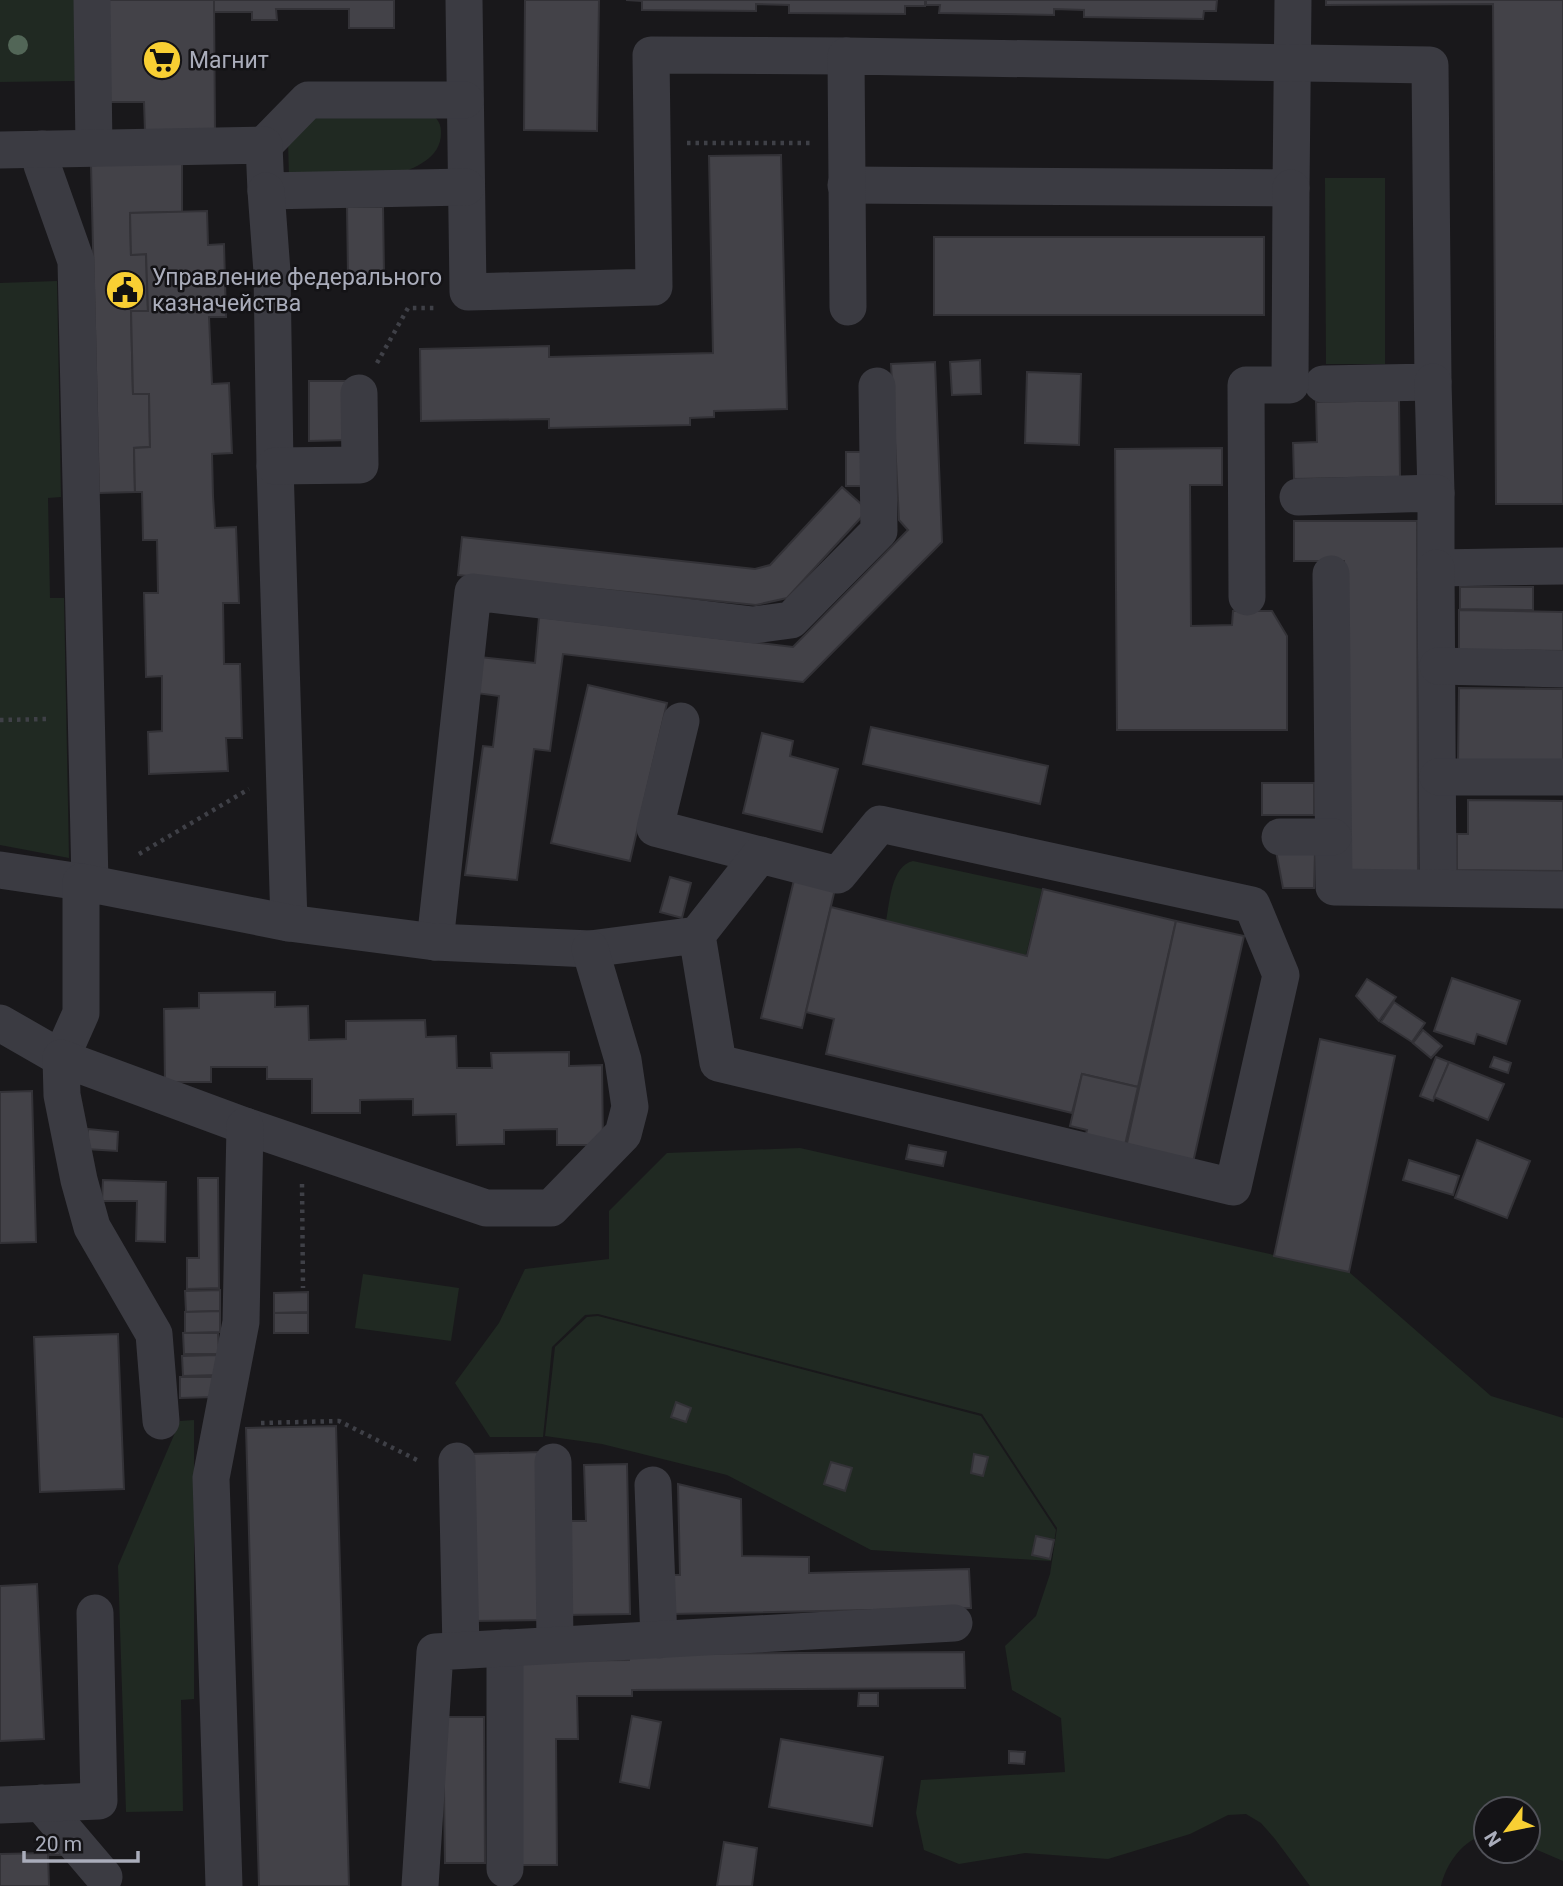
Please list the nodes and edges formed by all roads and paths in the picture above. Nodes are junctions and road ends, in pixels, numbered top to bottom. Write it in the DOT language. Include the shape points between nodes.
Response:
graph roads {
  1 [pos="92,0"];
  2 [pos="464,0"];
  3 [pos="1293,0"];
  4 [pos="846,57"];
  5 [pos="1293,63"];
  6 [pos="465,100"];
  7 [pos="264,145"];
  8 [pos="94,148"];
  9 [pos="42,149"];
  10 [pos="0,150"];
  11 [pos="846,185"];
  12 [pos="466,187"];
  13 [pos="1291,188"];
  14 [pos="266,191"];
  15 [pos="848,307"];
  16 [pos="1433,382"];
  17 [pos="1323,384"];
  18 [pos="877,386"];
  19 [pos="359,393"];
  20 [pos="275,466"];
  21 [pos="1436,493"];
  22 [pos="1298,497"];
  23 [pos="1563,566"];
  24 [pos="1436,568"];
  25 [pos="1331,574"];
  26 [pos="1247,597"];
  27 [pos="1437,666"];
  28 [pos="1563,668"];
  29 [pos="86,718"];
  30 [pos="0,720"];
  31 [pos="681,721"];
  32 [pos="284,768"];
  33 [pos="1563,777"];
  34 [pos="1438,778"];
  35 [pos="1280,837"];
  36 [pos="1333,837"];
  37 [pos="760,855"];
  38 [pos="0,870"];
  39 [pos="86,883"];
  40 [pos="1438,887"];
  41 [pos="1563,890"];
  42 [pos="289,923"];
  43 [pos="697,935"];
  44 [pos="436,942"];
  45 [pos="590,949"];
  46 [pos="0,1023"];
  47 [pos="61,1058"];
  48 [pos="245,1126"];
  49 [pos="302,1145"];
  50 [pos="303,1288"];
  51 [pos="160,1421"];
  52 [pos="222,1424"];
  53 [pos="552,1462"];
  54 [pos="458,1466"];
  55 [pos="653,1485"];
  56 [pos="95,1613"];
  57 [pos="954,1623"];
  58 [pos="659,1640"];
  59 [pos="555,1645"];
  60 [pos="505,1648"];
  61 [pos="461,1650"];
  62 [pos="41,1803"];
  63 [pos="0,1805"];
  64 [pos="505,1869"];
  65 [pos="104,1877"];
  66 [pos="224,1886"];
  67 [pos="420,1886"];
  1 -- 8 [label="lane"];
  2 -- 6 [label="lane"];
  3 -- 5 [label="lane"];
  4 -- 5 [label="lane"];
  4 -- 11 [label="lane"];
  4 -- 12 [label="lane" via="651,55 654,287 468,292"];
  5 -- 13 [label="lane"];
  5 -- 16 [label="lane" via="1430,65"];
  6 -- 7 [label="lane" via="308,100"];
  6 -- 12 [label="lane"];
  7 -- 8 [label="lane"];
  7 -- 14 [label="lane"];
  8 -- 9 [label="lane"];
  9 -- 10 [label="lane"];
  9 -- 29 [label="lane" via="42,165 76,261"];
  11 -- 13 [label="lane"];
  11 -- 15 [label="lane"];
  12 -- 14 [label="lane"];
  13 -- 26 [label="lane" via="1290,385 1246,385"];
  14 -- 20 [label="lane"];
  16 -- 17 [label="lane"];
  16 -- 21 [label="lane"];
  18 -- 44 [label="lane" via="879,531 791,620 753,625 474,592"];
  19 -- 20 [label="lane" via="360,465"];
  20 -- 32 [label="lane"];
  21 -- 22 [label="lane"];
  21 -- 24 [label="lane"];
  23 -- 24 [label="lane"];
  24 -- 27 [label="lane"];
  25 -- 36 [label="lane"];
  27 -- 28 [label="lane"];
  27 -- 34 [label="lane"];
  29 -- 30 [label="path"];
  29 -- 39 [label="lane"];
  31 -- 37 [label="lane" via="654,828"];
  32 -- 39 [label="path"];
  32 -- 42 [label="lane"];
  33 -- 34 [label="lane"];
  34 -- 40 [label="lane"];
  35 -- 36 [label="lane"];
  36 -- 40 [label="lane" via="1334,887"];
  37 -- 43 [label="lane"];
  37 -- 43 [label="lane" via="838,875 880,824 1252,905 1280,975 1233,1187 718,1063"];
  38 -- 39 [label="lane"];
  39 -- 42 [label="lane"];
  39 -- 47 [label="lane" via="81,1013"];
  40 -- 41 [label="lane"];
  42 -- 44 [label="lane"];
  43 -- 45 [label="lane"];
  44 -- 45 [label="lane"];
  45 -- 49 [label="lane" via="623,1060 630,1107 623,1134 551,1208 486,1208"];
  46 -- 47 [label="lane"];
  47 -- 48 [label="lane"];
  47 -- 51 [label="lane" via="62,1095 92,1227 154,1334"];
  48 -- 49 [label="lane"];
  48 -- 52 [label="lane" via="242,1322"];
  49 -- 50 [label="path"];
  52 -- 54 [label="path" via="340,1421 437,1470"];
  52 -- 66 [label="lane" via="211,1478"];
  53 -- 59 [label="lane"];
  54 -- 61 [label="lane"];
  55 -- 58 [label="lane"];
  56 -- 62 [label="lane" via="99,1801"];
  57 -- 58 [label="lane"];
  58 -- 59 [label="lane"];
  59 -- 60 [label="lane"];
  60 -- 61 [label="lane"];
  60 -- 64 [label="lane"];
  61 -- 67 [label="lane" via="435,1652"];
  62 -- 63 [label="lane"];
  62 -- 65 [label="lane"];
}
